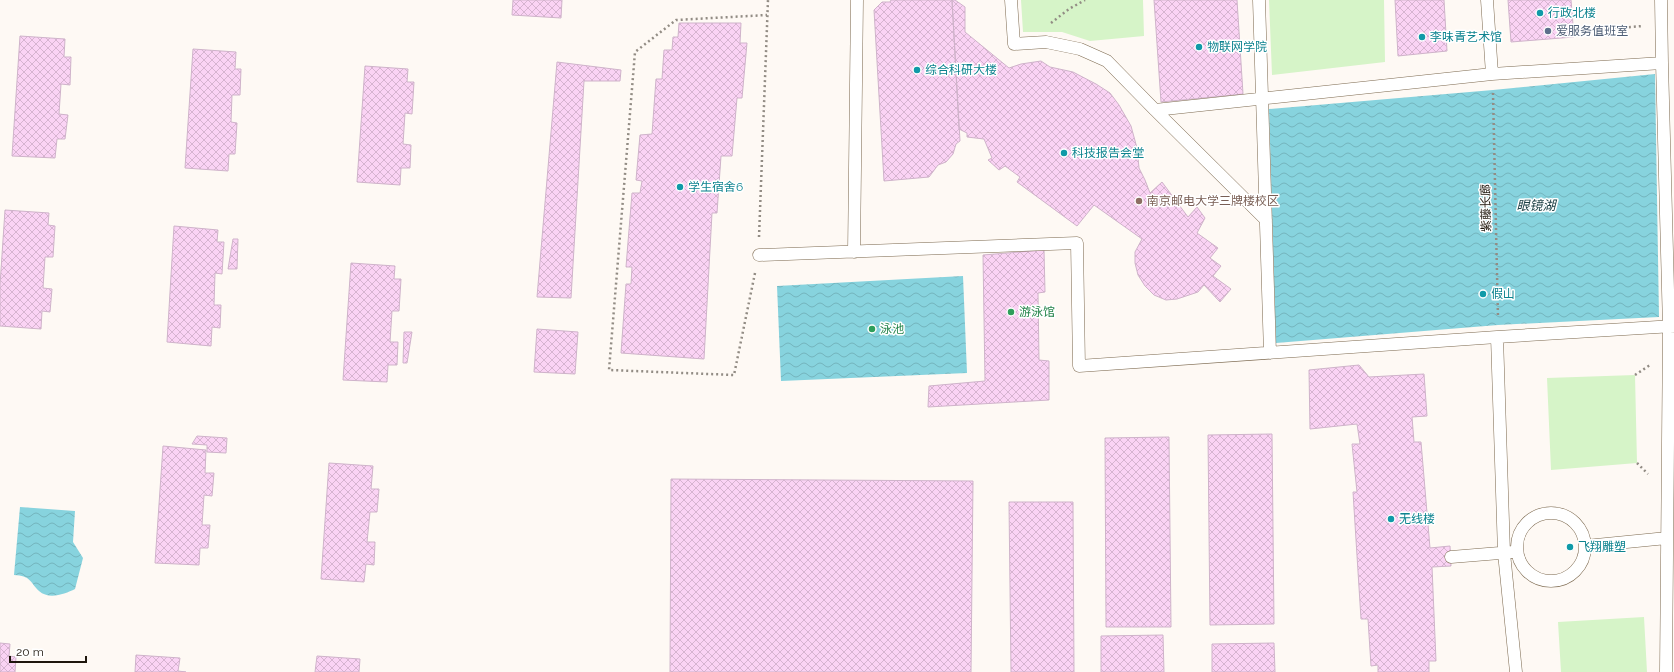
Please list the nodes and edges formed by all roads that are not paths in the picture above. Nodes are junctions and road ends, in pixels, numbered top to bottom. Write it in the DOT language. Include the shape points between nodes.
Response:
graph roads {
  1 [pos="857,0"];
  2 [pos="1011,0"];
  3 [pos="1259,0"];
  4 [pos="1487,0"];
  5 [pos="1661,0"];
  6 [pos="1662,63"];
  7 [pos="1492,74"];
  8 [pos="1262,100"];
  9 [pos="1155,110"];
  10 [pos="1266,220"];
  11 [pos="854,252"];
  12 [pos="759,255"];
  13 [pos="1671,326"];
  14 [pos="1498,331"];
  15 [pos="1270,353"];
  16 [pos="1667,538"];
  17 [pos="1586,546"];
  18 [pos="1517,552"];
  19 [pos="1504,553"];
  20 [pos="1451,557"];
  21 [pos="1516,672"];
  22 [pos="1666,672"];
  1 -- 11 [label="lane"];
  2 -- 9 [label="lane" via="1014,44 1046,42 1080,49 1107,61"];
  3 -- 8 [label="lane"];
  4 -- 7 [label="lane"];
  5 -- 6 [label="lane"];
  6 -- 7 [label="lane"];
  6 -- 13 [label="lane"];
  7 -- 8 [label="lane"];
  8 -- 9 [label="lane"];
  8 -- 10 [label="lane"];
  9 -- 10 [label="lane"];
  10 -- 15 [label="lane"];
  11 -- 12 [label="lane"];
  11 -- 15 [label="lane" via="1077,243 1079,366"];
  13 -- 14 [label="lane"];
  13 -- 16 [label="lane"];
  14 -- 15 [label="lane"];
  14 -- 19 [label="lane"];
  16 -- 17 [label="lane"];
  16 -- 22 [label="lane"];
  17 -- 18 [label="lane" via="1579,568 1571,576 1560,581 1548,582 1537,579 1520,563"];
  17 -- 18 [label="lane" via="1584,535 1570,518 1548,513 1528,522 1521,530"];
  18 -- 19 [label="lane"];
  19 -- 20 [label="lane"];
  19 -- 21 [label="lane"];
}
